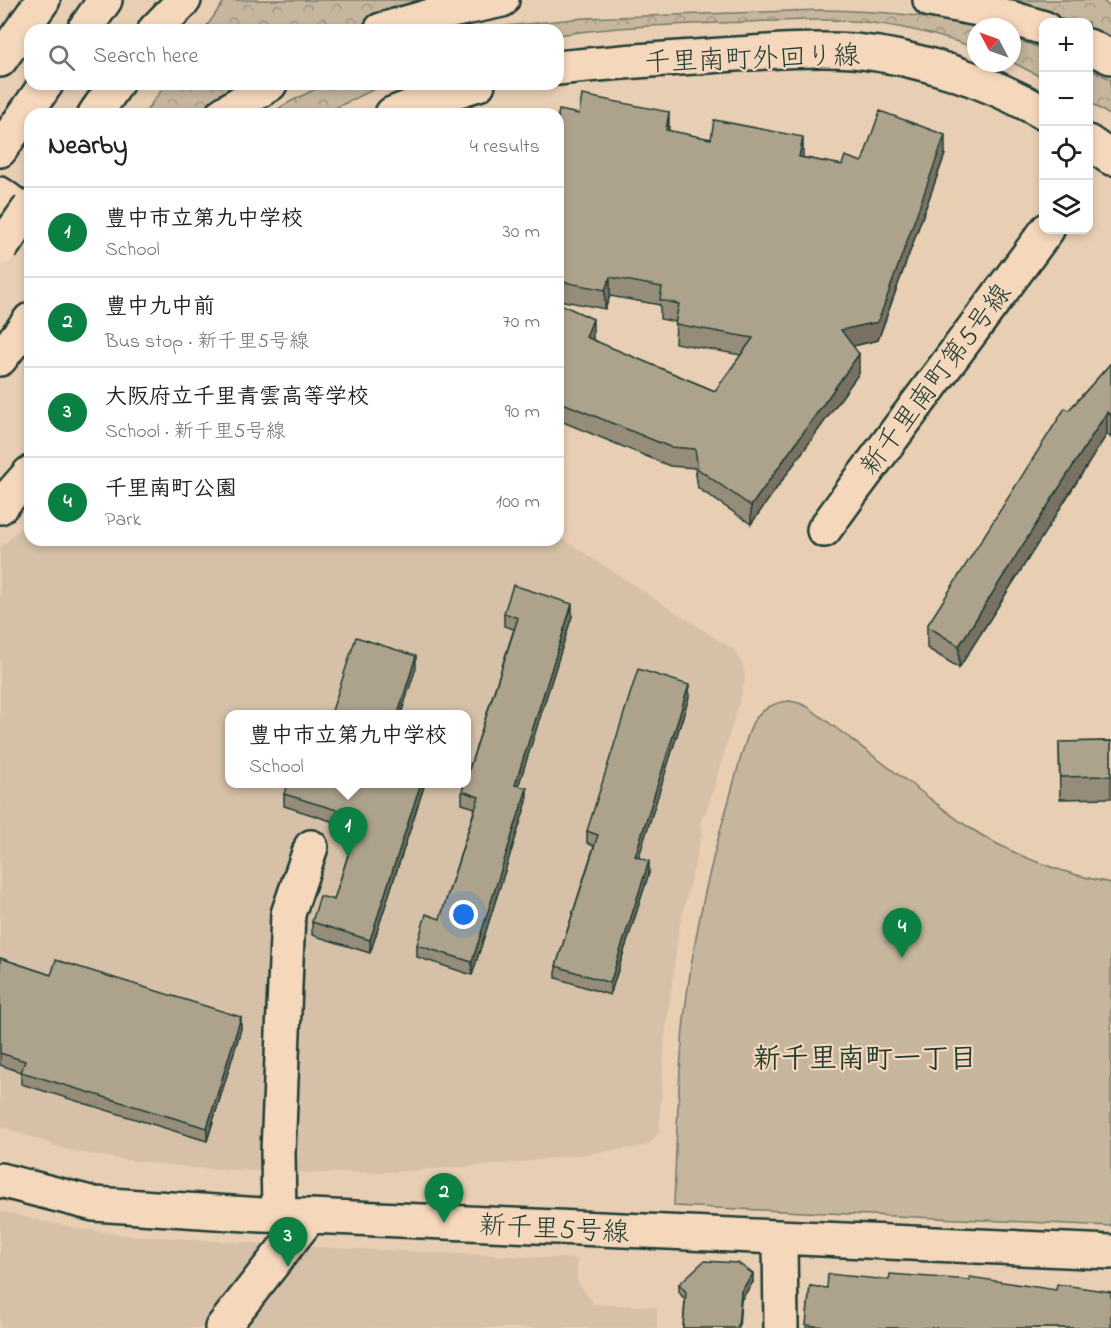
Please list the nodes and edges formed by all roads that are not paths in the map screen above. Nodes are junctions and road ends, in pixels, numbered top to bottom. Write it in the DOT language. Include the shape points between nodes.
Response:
graph roads {
  1 [pos="43,0"];
  2 [pos="105,0"];
  3 [pos="175,0"];
  4 [pos="184,0"];
  5 [pos="502,0"];
  6 [pos="930,0"];
  7 [pos="26,24"];
  8 [pos="88,24"];
  9 [pos="158,24"];
  10 [pos="160,24"];
  11 [pos="402,24"];
  12 [pos="1039,26"];
  13 [pos="24,27"];
  14 [pos="1093,48"];
  15 [pos="1111,57"];
  16 [pos="0,60"];
  17 [pos="564,68"];
  18 [pos="42,90"];
  19 [pos="112,90"];
  20 [pos="261,90"];
  21 [pos="458,90"];
  22 [pos="29,108"];
  23 [pos="99,108"];
  24 [pos="232,108"];
  25 [pos="408,108"];
  26 [pos="1039,110"];
  27 [pos="24,115"];
  28 [pos="4,144"];
  29 [pos="0,194"];
  30 [pos="24,212"];
  31 [pos="24,216"];
  32 [pos="1044,234"];
  33 [pos="1,249"];
  34 [pos="24,328"];
  35 [pos="0,358"];
  36 [pos="24,480"];
  37 [pos="0,507"];
  38 [pos="824,530"];
  39 [pos="311,847"];
  40 [pos="0,1180"];
  41 [pos="294,1215"];
  42 [pos="780,1238"];
  43 [pos="1111,1252"];
  44 [pos="222,1328"];
  45 [pos="781,1328"];
  1 -- 7 [label="main road"];
  2 -- 8 [label="main road"];
  3 -- 9 [label="main road"];
  4 -- 10 [label="main road"];
  5 -- 11 [label="main road"];
  6 -- 12 [label="main road" via="984,10"];
  13 -- 16 [label="main road"];
  14 -- 15 [label="main road"];
  17 -- 26 [label="main road, 千里南町外回り線" via="765,52 852,51 921,63 975,80"];
  18 -- 22 [label="main road"];
  19 -- 23 [label="main road"];
  20 -- 24 [label="main road"];
  21 -- 25 [label="main road"];
  27 -- 28 [label="main road"];
  29 -- 30 [label="main road"];
  31 -- 33 [label="main road, bridge"];
  32 -- 38 [label="main road, 新千里南町第5号線"];
  34 -- 35 [label="main road"];
  36 -- 37 [label="main road"];
  39 -- 41 [label="main road" via="288,915 278,1152"];
  40 -- 41 [label="main road, 新千里5号線" via="94,1203"];
  41 -- 42 [label="main road, 新千里5号線"];
  41 -- 44 [label="main road"];
  42 -- 43 [label="main road, 新千里5号線"];
  42 -- 45 [label="main road"];
}
